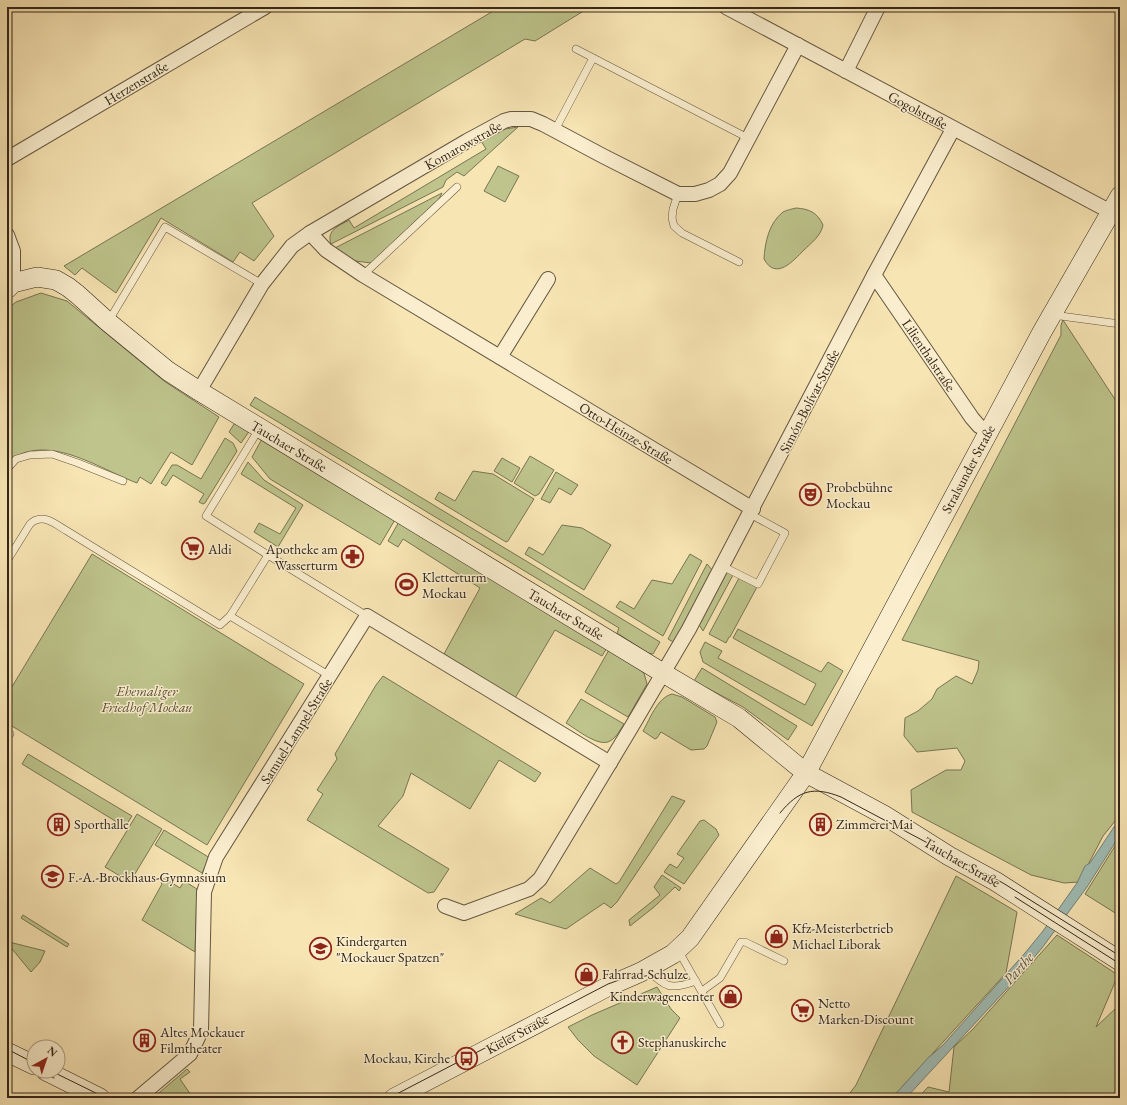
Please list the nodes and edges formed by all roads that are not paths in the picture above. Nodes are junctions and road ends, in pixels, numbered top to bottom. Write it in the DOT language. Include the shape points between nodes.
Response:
graph roads {
  1 [pos="265,7"];
  2 [pos="726,7"];
  3 [pos="878,7"];
  4 [pos="798,46"];
  5 [pos="576,49"];
  6 [pos="593,58"];
  7 [pos="846,71"];
  8 [pos="953,129"];
  9 [pos="555,130"];
  10 [pos="748,138"];
  11 [pos="7,159"];
  12 [pos="456,187"];
  13 [pos="678,194"];
  14 [pos="1115,204"];
  15 [pos="310,233"];
  16 [pos="7,235"];
  17 [pos="738,262"];
  18 [pos="363,274"];
  19 [pos="874,275"];
  20 [pos="548,280"];
  21 [pos="262,284"];
  22 [pos="10,286"];
  23 [pos="1051,314"];
  24 [pos="108,322"];
  25 [pos="1120,324"];
  26 [pos="500,357"];
  27 [pos="199,391"];
  28 [pos="259,428"];
  29 [pos="988,431"];
  30 [pos="7,469"];
  31 [pos="123,482"];
  32 [pos="751,511"];
  33 [pos="268,555"];
  34 [pos="7,561"];
  35 [pos="722,566"];
  36 [pos="230,616"];
  37 [pos="367,616"];
  38 [pos="663,673"];
  39 [pos="330,676"];
  40 [pos="822,745"];
  41 [pos="777,748"];
  42 [pos="610,763"];
  43 [pos="806,773"];
  44 [pos="445,906"];
  45 [pos="678,949"];
  46 [pos="1120,960"];
  47 [pos="784,961"];
  48 [pos="644,970"];
  49 [pos="696,981"];
  50 [pos="702,991"];
  51 [pos="720,1024"];
  52 [pos="7,1052"];
  53 [pos="26,1061"];
  54 [pos="62,1079"];
  55 [pos="100,1098"];
  56 [pos="138,1098"];
  57 [pos="394,1098"];
  1 -- 11 [label="street, Herzenstraße"];
  2 -- 4 [label="street, Gogolstraße"];
  3 -- 7 [label="street"];
  4 -- 7 [label="street, Gogolstraße"];
  4 -- 10 [label="street, Komarowstraße"];
  5 -- 6 [label="lane"];
  6 -- 9 [label="lane"];
  6 -- 10 [label="lane"];
  7 -- 8 [label="street, Gogolstraße"];
  8 -- 14 [label="street, Gogolstraße"];
  8 -- 19 [label="street, Simón-Bolívar-Straße"];
  9 -- 13 [label="street, Komarowstraße"];
  9 -- 15 [label="street, Komarowstraße" via="531,119 504,121"];
  10 -- 13 [label="street, Komarowstraße" via="730,173 720,184 696,194"];
  12 -- 18 [label="lane"];
  13 -- 17 [label="lane" via="672,218 674,226 682,233"];
  14 -- 23 [label="street, Stralsunder Straße"];
  15 -- 18 [label="street, Otto-Heinze-Straße" via="326,250"];
  15 -- 21 [label="street, Komarowstraße" via="292,246"];
  16 -- 22 [label="street" via="13,251"];
  18 -- 26 [label="street, Otto-Heinze-Straße"];
  19 -- 29 [label="street, Lilienthalstraße" via="972,418"];
  19 -- 32 [label="street, Simón-Bolívar-Straße"];
  20 -- 26 [label="street"];
  21 -- 24 [label="lane" via="166,227"];
  21 -- 27 [label="street, Komarowstraße"];
  22 -- 24 [label="street, Tauchaer Straße" via="37,277 56,280 77,294"];
  23 -- 25 [label="lane"];
  23 -- 29 [label="street, Stralsunder Straße"];
  24 -- 27 [label="street, Tauchaer Straße" via="168,371"];
  26 -- 32 [label="street, Otto-Heinze-Straße"];
  27 -- 28 [label="street, Tauchaer Straße"];
  28 -- 33 [label="lane" via="206,516"];
  28 -- 38 [label="street, Tauchaer Straße"];
  29 -- 40 [label="street, Stralsunder Straße"];
  30 -- 31 [label="lane" via="16,459 30,455 52,454"];
  32 -- 35 [label="street, Simón-Bolívar-Straße"];
  32 -- 35 [label="lane" via="785,533 758,584"];
  33 -- 36 [label="lane"];
  33 -- 37 [label="lane"];
  34 -- 36 [label="lane" via="30,524 43,519 67,531 220,625"];
  35 -- 38 [label="street, Simón-Bolívar-Straße"];
  36 -- 39 [label="lane"];
  37 -- 39 [label="street, Samuel-Lampel-Straße"];
  37 -- 42 [label="street"];
  38 -- 41 [label="street, Tauchaer Straße" via="739,718"];
  38 -- 42 [label="street"];
  39 -- 56 [label="street, Samuel-Lampel-Straße" via="216,857 204,892 201,1031 190,1054"];
  40 -- 41 [label="street" via="812,750"];
  40 -- 43 [label="street, Stralsunder Straße"];
  41 -- 43 [label="street, Tauchaer Straße"];
  42 -- 44 [label="street" via="540,879 529,889 464,913"];
  43 -- 45 [label="street, Kieler Straße" via="690,938"];
  43 -- 46 [label="street, Tauchaer Straße" via="884,815 949,856 995,881"];
  45 -- 48 [label="street, Kieler Straße"];
  45 -- 49 [label="lane"];
  47 -- 50 [label="lane" via="741,942 720,978"];
  48 -- 49 [label="lane" via="658,981 670,986 682,986"];
  48 -- 57 [label="street, Kieler Straße"];
  49 -- 50 [label="lane"];
  50 -- 51 [label="lane"];
  52 -- 53 [label="street"];
  54 -- 55 [label="street"];
}
